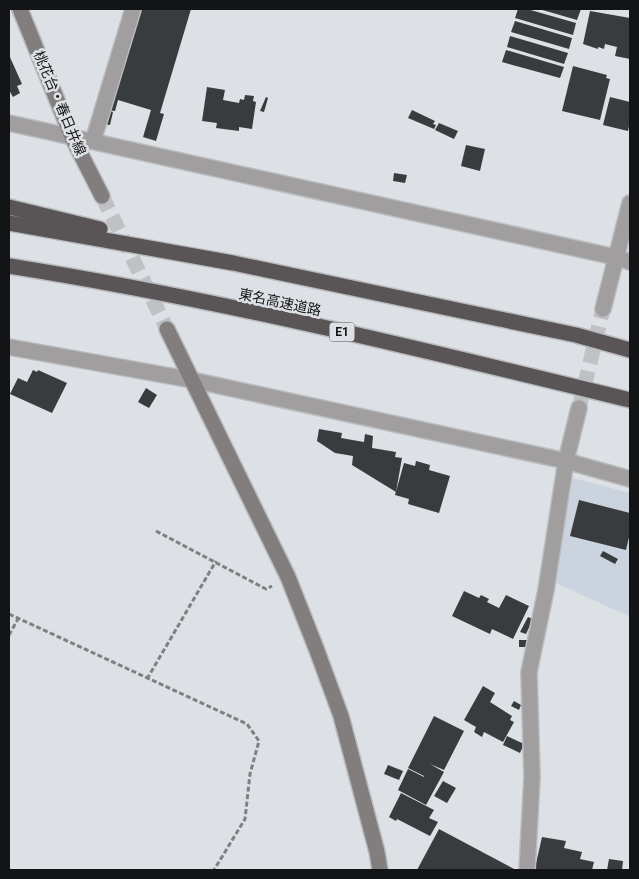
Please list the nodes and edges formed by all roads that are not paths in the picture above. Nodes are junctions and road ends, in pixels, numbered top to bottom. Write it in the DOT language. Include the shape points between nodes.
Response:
graph roads {
  1 [pos="20,9"];
  2 [pos="133,9"];
  3 [pos="9,123"];
  4 [pos="72,137"];
  5 [pos="93,141"];
  6 [pos="102,196"];
  7 [pos="630,203"];
  8 [pos="9,207"];
  9 [pos="9,223"];
  10 [pos="615,257"];
  11 [pos="630,262"];
  12 [pos="233,263"];
  13 [pos="9,266"];
  14 [pos="603,308"];
  15 [pos="167,329"];
  16 [pos="9,347"];
  17 [pos="630,350"];
  18 [pos="192,380"];
  19 [pos="630,400"];
  20 [pos="579,408"];
  21 [pos="566,461"];
  22 [pos="630,478"];
  23 [pos="380,870"];
  24 [pos="527,870"];
  1 -- 4 [label="street, 桃花台・春日井線"];
  2 -- 5 [label="street"];
  3 -- 4 [label="street"];
  4 -- 5 [label="street"];
  4 -- 6 [label="street, 桃花台・春日井線"];
  5 -- 10 [label="street"];
  7 -- 10 [label="street"];
  8 -- 12 [label="highway"];
  9 -- 12 [label="highway, 東名高速道路"];
  10 -- 11 [label="street"];
  10 -- 14 [label="street"];
  12 -- 17 [label="highway, 東名高速道路" via="576,335"];
  13 -- 19 [label="highway, 東名高速道路 / E1" via="229,307"];
  15 -- 18 [label="street"];
  16 -- 18 [label="street"];
  18 -- 21 [label="street"];
  18 -- 23 [label="street" via="288,577 316,648 341,716"];
  20 -- 21 [label="street"];
  21 -- 22 [label="street"];
  21 -- 24 [label="street" via="546,590 529,672 532,777"];
}
